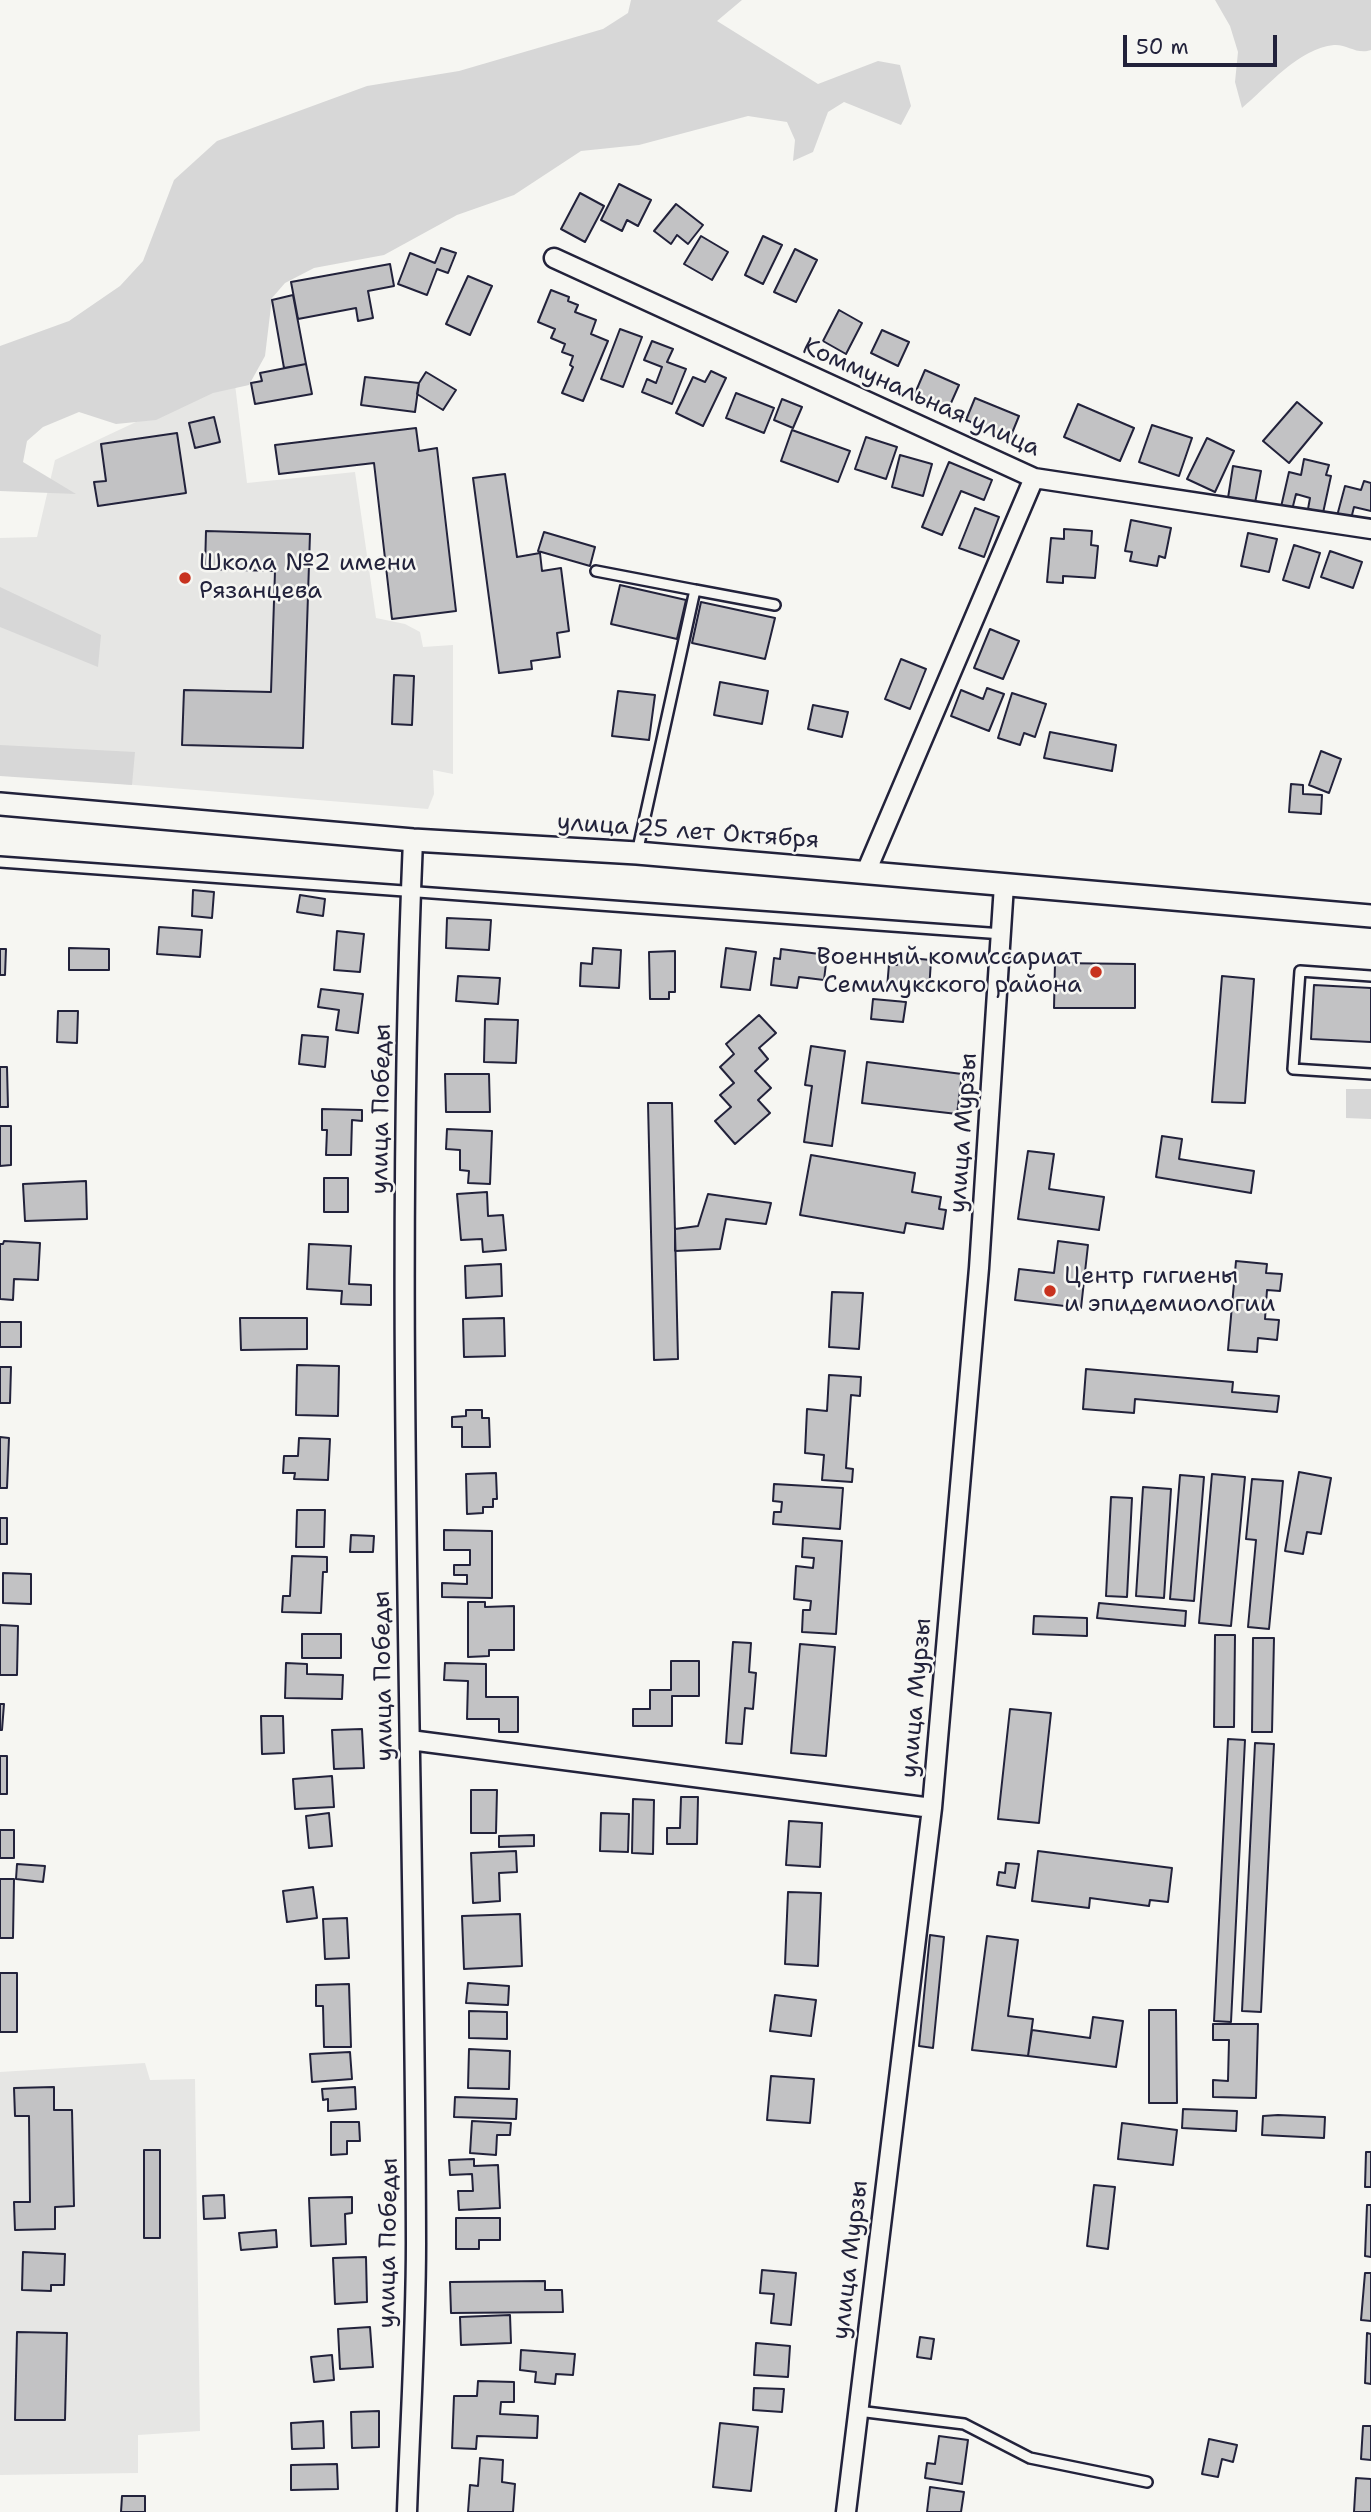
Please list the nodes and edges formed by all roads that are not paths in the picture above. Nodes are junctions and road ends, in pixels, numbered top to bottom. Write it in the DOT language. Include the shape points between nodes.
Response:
graph roads {
  1 [pos="554,258"];
  2 [pos="1034,478"];
  3 [pos="1371,529"];
  4 [pos="596,571"];
  5 [pos="695,590"];
  6 [pos="775,605"];
  7 [pos="0,804"];
  8 [pos="413,840"];
  9 [pos="637,853"];
  10 [pos="0,862"];
  11 [pos="866,872"];
  12 [pos="1004,885"];
  13 [pos="411,893"];
  14 [pos="1371,916"];
  15 [pos="1003,934"];
  16 [pos="1371,976"];
  17 [pos="1371,1074"];
  18 [pos="410,1740"];
  19 [pos="932,1808"];
  20 [pos="858,2411"];
  21 [pos="1147,2482"];
  22 [pos="407,2512"];
  23 [pos="845,2512"];
  1 -- 2 [label="street, Коммунальная улица"];
  2 -- 3 [label="street, Коммунальная улица"];
  2 -- 11 [label="street"];
  4 -- 5 [label="lane"];
  5 -- 6 [label="lane"];
  5 -- 9 [label="lane"];
  7 -- 8 [label="street, улица 25 лет Октября"];
  8 -- 9 [label="street, улица 25 лет Октября"];
  8 -- 13 [label="street, улица Победы"];
  9 -- 11 [label="street, улица 25 лет Октября"];
  10 -- 13 [label="lane"];
  11 -- 12 [label="street, улица 25 лет Октября"];
  12 -- 14 [label="street, улица 25 лет Октября"];
  12 -- 15 [label="street, улица Мурзы"];
  13 -- 15 [label="lane"];
  13 -- 18 [label="street, улица Победы" via="405,1174"];
  15 -- 19 [label="street, улица Мурзы"];
  16 -- 17 [label="lane" via="1300,971 1293,1069"];
  18 -- 19 [label="street"];
  18 -- 22 [label="street, улица Победы" via="416,2247"];
  19 -- 20 [label="street, улица Мурзы"];
  20 -- 21 [label="lane" via="964,2424 1030,2458"];
  20 -- 23 [label="street, улица Мурзы"];
}
